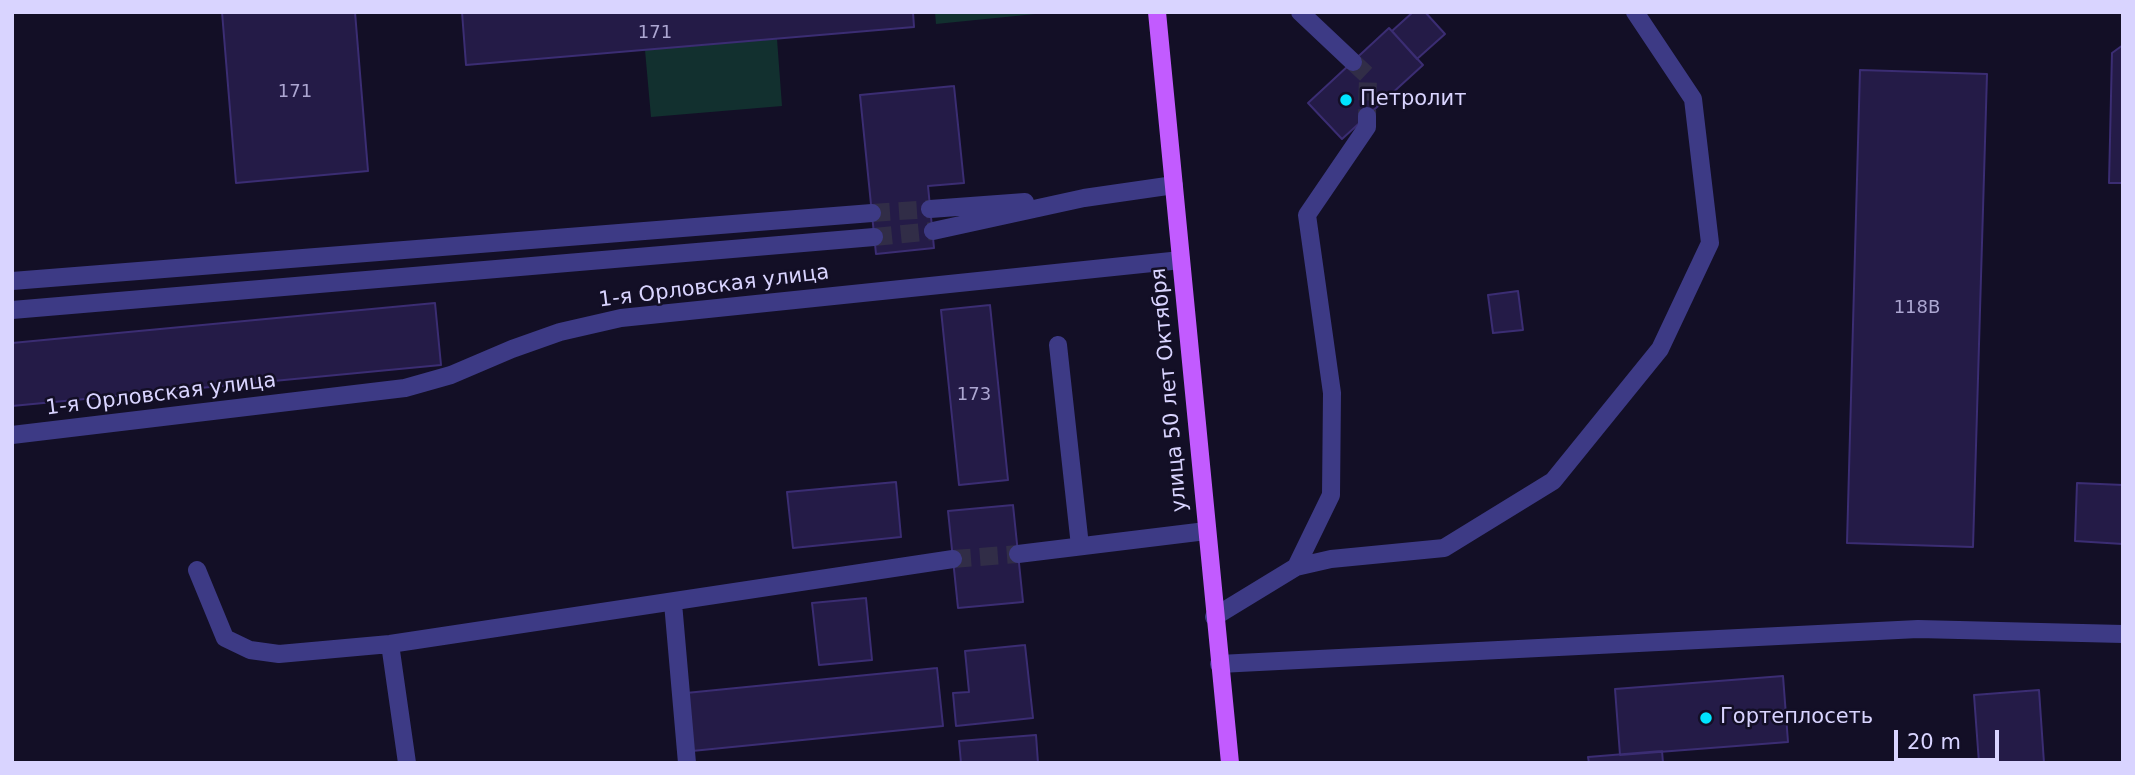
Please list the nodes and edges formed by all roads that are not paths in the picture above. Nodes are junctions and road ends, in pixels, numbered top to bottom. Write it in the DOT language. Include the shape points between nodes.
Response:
graph roads {
  1 [pos="1157,12"];
  2 [pos="1300,12"];
  3 [pos="1634,12"];
  4 [pos="1353,62"];
  5 [pos="1367,117"];
  6 [pos="1174,184"];
  7 [pos="1084,198"];
  8 [pos="930,209"];
  9 [pos="872,213"];
  10 [pos="933,231"];
  11 [pos="874,237"];
  12 [pos="1181,260"];
  13 [pos="12,281"];
  14 [pos="12,310"];
  15 [pos="1058,345"];
  16 [pos="12,435"];
  17 [pos="1206,531"];
  18 [pos="1080,546"];
  19 [pos="1018,554"];
  20 [pos="953,559"];
  21 [pos="1296,567"];
  22 [pos="197,570"];
  23 [pos="673,603"];
  24 [pos="1214,617"];
  25 [pos="2123,634"];
  26 [pos="390,644"];
  27 [pos="1219,664"];
  28 [pos="407,763"];
  29 [pos="687,763"];
  30 [pos="1230,763"];
  1 -- 6 [label="main road, улица 50 лет Октября"];
  2 -- 4 [label="street"];
  3 -- 21 [label="street" via="1693,99 1710,243 1660,349 1553,481 1444,548"];
  5 -- 21 [label="street" via="1367,127 1307,215 1332,393 1331,495"];
  6 -- 7 [label="street"];
  6 -- 12 [label="main road, улица 50 лет Октября"];
  7 -- 8 [label="street"];
  7 -- 10 [label="street"];
  9 -- 13 [label="street"];
  11 -- 14 [label="street"];
  12 -- 16 [label="street, 1-я Орловская улица" via="621,318 561,332 405,388"];
  12 -- 17 [label="main road, улица 50 лет Октября"];
  15 -- 18 [label="street"];
  17 -- 18 [label="street"];
  17 -- 24 [label="main road, улица 50 лет Октября"];
  18 -- 19 [label="street"];
  20 -- 23 [label="street"];
  21 -- 24 [label="street"];
  22 -- 26 [label="street" via="225,638 250,650 279,654"];
  23 -- 26 [label="street"];
  23 -- 29 [label="street"];
  24 -- 27 [label="main road, улица 50 лет Октября"];
  25 -- 27 [label="street" via="1918,629"];
  26 -- 28 [label="street"];
  27 -- 30 [label="main road, улица 50 лет Октября"];
}
